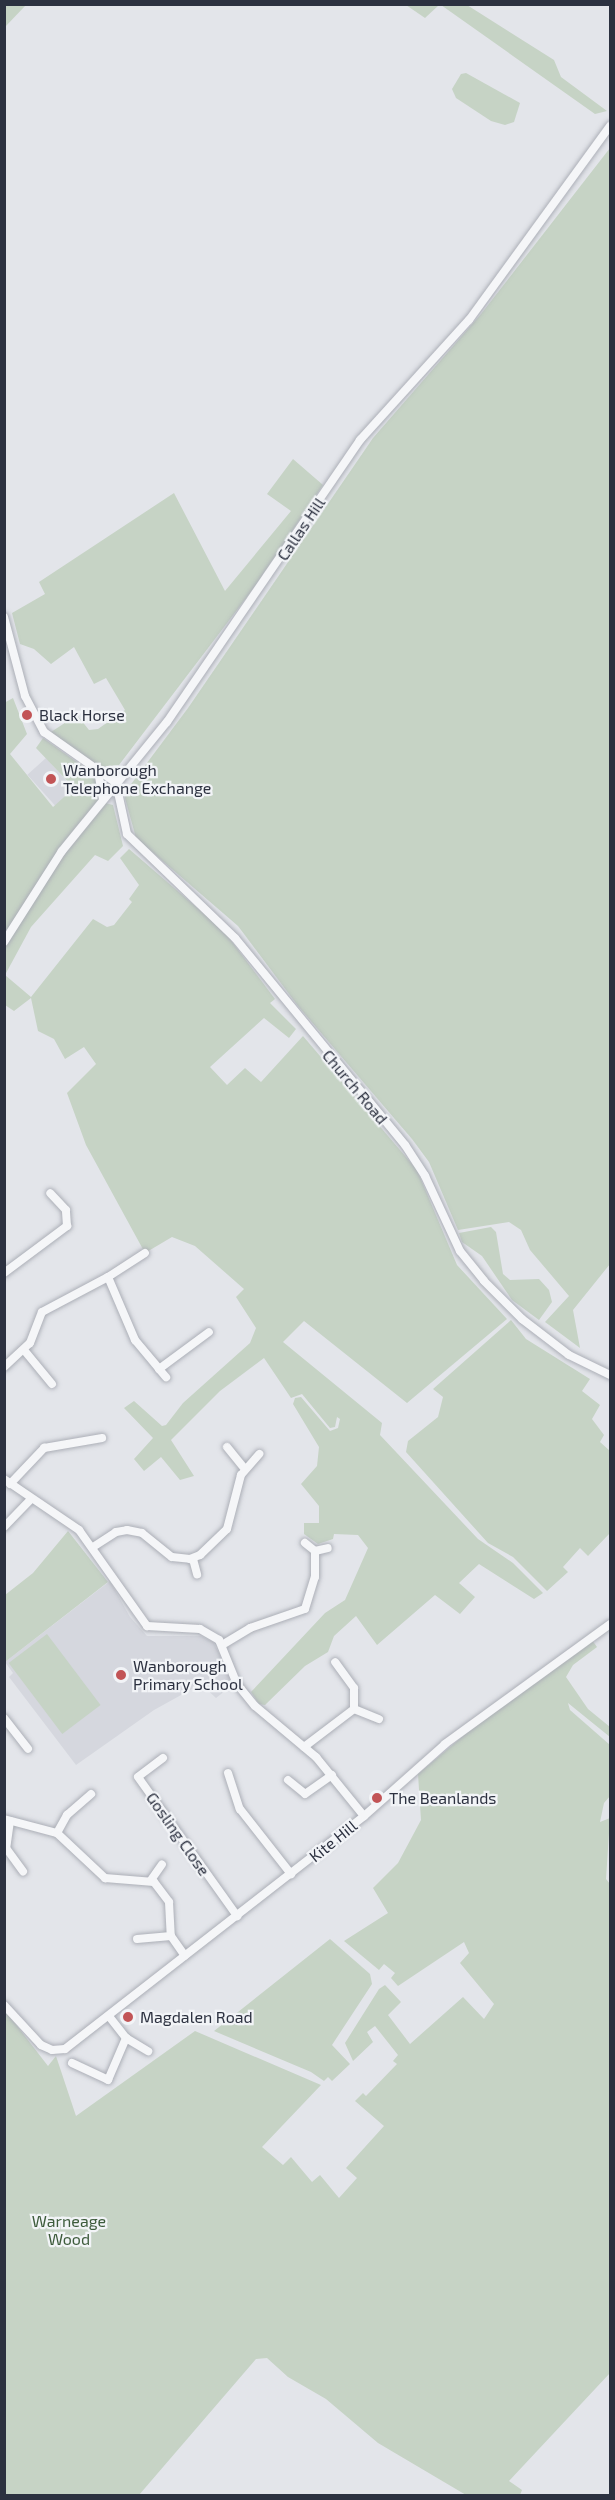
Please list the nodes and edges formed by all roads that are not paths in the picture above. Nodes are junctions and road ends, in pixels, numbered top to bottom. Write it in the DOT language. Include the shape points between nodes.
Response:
graph roads {
  1 [pos="610,126"];
  2 [pos="4,617"];
  3 [pos="98,771"];
  4 [pos="116,783"];
  5 [pos="103,799"];
  6 [pos="4,942"];
  7 [pos="50,1193"];
  8 [pos="145,1253"];
  9 [pos="4,1273"];
  10 [pos="108,1277"];
  11 [pos="209,1332"];
  12 [pos="24,1350"];
  13 [pos="4,1367"];
  14 [pos="159,1370"];
  15 [pos="610,1375"];
  16 [pos="166,1377"];
  17 [pos="52,1384"];
  18 [pos="102,1438"];
  19 [pos="227,1447"];
  20 [pos="259,1454"];
  21 [pos="244,1468"];
  22 [pos="7,1481"];
  23 [pos="31,1499"];
  24 [pos="4,1527"];
  25 [pos="305,1543"];
  26 [pos="93,1547"];
  27 [pos="328,1548"];
  28 [pos="315,1551"];
  29 [pos="197,1557"];
  30 [pos="197,1574"];
  31 [pos="610,1624"];
  32 [pos="222,1645"];
  33 [pos="335,1662"];
  34 [pos="354,1709"];
  35 [pos="4,1718"];
  36 [pos="380,1719"];
  37 [pos="304,1747"];
  38 [pos="28,1749"];
  39 [pos="163,1758"];
  40 [pos="228,1773"];
  41 [pos="332,1775"];
  42 [pos="288,1780"];
  43 [pos="91,1794"];
  44 [pos="364,1816"];
  45 [pos="7,1820"];
  46 [pos="57,1833"];
  47 [pos="162,1864"];
  48 [pos="23,1870"];
  49 [pos="291,1874"];
  50 [pos="151,1881"];
  51 [pos="237,1916"];
  52 [pos="171,1936"];
  53 [pos="136,1939"];
  54 [pos="185,1956"];
  55 [pos="4,2006"];
  56 [pos="109,2016"];
  57 [pos="126,2038"];
  58 [pos="148,2051"];
  59 [pos="72,2063"];
  1 -- 4 [label="street, Callas Hill" via="469,320 360,440 167,722"];
  2 -- 3 [label="street" via="25,696 39,724 56,743"];
  3 -- 4 [label="street"];
  3 -- 5 [label="street"];
  4 -- 5 [label="street, Callas Hill"];
  4 -- 15 [label="street, Church Road" via="127,834 235,938 405,1145 469,1264 522,1319 578,1361"];
  5 -- 6 [label="street, Callas Hill" via="40,882"];
  7 -- 9 [label="street" via="66,1210 67,1226"];
  8 -- 10 [label="street"];
  10 -- 12 [label="street" via="38,1317 34,1336"];
  10 -- 14 [label="street" via="135,1340"];
  11 -- 14 [label="street"];
  12 -- 13 [label="street"];
  12 -- 17 [label="street"];
  14 -- 16 [label="street"];
  18 -- 22 [label="street" via="44,1448"];
  19 -- 21 [label="street"];
  20 -- 21 [label="street"];
  21 -- 29 [label="street" via="229,1526"];
  22 -- 23 [label="street"];
  23 -- 24 [label="street"];
  23 -- 26 [label="street" via="70,1522"];
  25 -- 28 [label="street"];
  26 -- 29 [label="street" via="116,1532 132,1530 142,1533 169,1555"];
  26 -- 32 [label="street" via="142,1622 158,1628 200,1629"];
  27 -- 28 [label="street"];
  28 -- 32 [label="street" via="315,1584 304,1609 250,1628"];
  29 -- 30 [label="street"];
  31 -- 44 [label="street, Kite Hill" via="445,1744"];
  32 -- 37 [label="street" via="236,1680 255,1706"];
  33 -- 34 [label="street" via="354,1688"];
  34 -- 36 [label="street"];
  34 -- 37 [label="street"];
  35 -- 38 [label="street"];
  37 -- 41 [label="street"];
  39 -- 51 [label="street, Gosling Close" via="138,1777"];
  40 -- 49 [label="street" via="240,1809"];
  41 -- 42 [label="street" via="305,1794"];
  41 -- 44 [label="street"];
  43 -- 46 [label="street" via="67,1815"];
  44 -- 49 [label="street, Kite Hill"];
  45 -- 46 [label="street"];
  45 -- 48 [label="street" via="6,1848"];
  46 -- 50 [label="street" via="101,1876"];
  47 -- 50 [label="street"];
  49 -- 51 [label="street, Kite Hill"];
  50 -- 52 [label="street" via="169,1902"];
  51 -- 54 [label="street, Kite Hill"];
  52 -- 53 [label="street"];
  52 -- 54 [label="street"];
  54 -- 56 [label="street, Kite Hill"];
  55 -- 56 [label="street, Kite Hill" via="33,2038 52,2050 65,2049"];
  56 -- 57 [label="street"];
  57 -- 58 [label="street"];
  57 -- 59 [label="street" via="108,2080"];
}
